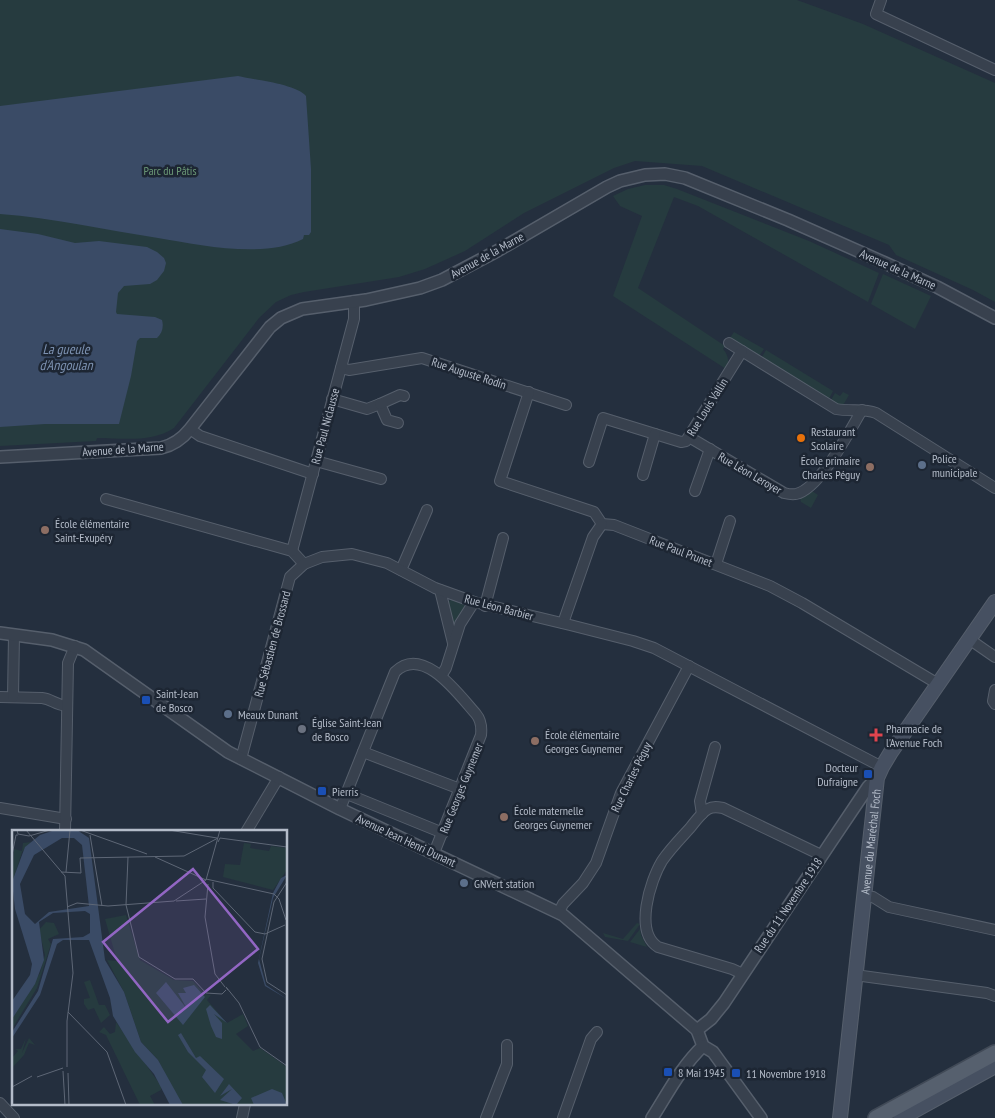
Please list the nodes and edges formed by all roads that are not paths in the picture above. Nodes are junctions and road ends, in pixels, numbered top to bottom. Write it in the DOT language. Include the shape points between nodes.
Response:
graph roads {
  1 [pos="882,0"];
  2 [pos="995,70"];
  3 [pos="354,301"];
  4 [pos="995,318"];
  5 [pos="729,343"];
  6 [pos="742,351"];
  7 [pos="341,368"];
  8 [pos="529,392"];
  9 [pos="404,396"];
  10 [pos="332,399"];
  11 [pos="380,404"];
  12 [pos="566,405"];
  13 [pos="862,410"];
  14 [pos="398,423"];
  15 [pos="190,429"];
  16 [pos="655,434"];
  17 [pos="689,438"];
  18 [pos="710,449"];
  19 [pos="0,457"];
  20 [pos="316,462"];
  21 [pos="366,462"];
  22 [pos="589,462"];
  23 [pos="312,474"];
  24 [pos="362,474"];
  25 [pos="642,475"];
  26 [pos="381,479"];
  27 [pos="995,488"];
  28 [pos="695,491"];
  29 [pos="106,499"];
  30 [pos="426,510"];
  31 [pos="730,520"];
  32 [pos="602,524"];
  33 [pos="503,538"];
  34 [pos="292,551"];
  35 [pos="304,564"];
  36 [pos="716,564"];
  37 [pos="401,570"];
  38 [pos="440,590"];
  39 [pos="474,602"];
  40 [pos="995,602"];
  41 [pos="485,606"];
  42 [pos="563,623"];
  43 [pos="0,633"];
  44 [pos="14,635"];
  45 [pos="969,639"];
  46 [pos="454,644"];
  47 [pos="75,646"];
  48 [pos="995,656"];
  49 [pos="689,666"];
  50 [pos="441,676"];
  51 [pos="938,684"];
  52 [pos="995,690"];
  53 [pos="0,697"];
  54 [pos="13,697"];
  55 [pos="995,704"];
  56 [pos="67,706"];
  57 [pos="716,747"];
  58 [pos="363,752"];
  59 [pos="240,759"];
  60 [pos="879,772"];
  61 [pos="278,777"];
  62 [pos="460,790"];
  63 [pos="346,794"];
  64 [pos="0,808"];
  65 [pos="340,809"];
  66 [pos="702,814"];
  67 [pos="66,819"];
  68 [pos="65,830"];
  69 [pos="247,830"];
  70 [pos="443,833"];
  71 [pos="434,854"];
  72 [pos="822,856"];
  73 [pos="864,896"];
  74 [pos="559,912"];
  75 [pos="995,930"];
  76 [pos="743,974"];
  77 [pos="855,975"];
  78 [pos="995,996"];
  79 [pos="697,1030"];
  80 [pos="598,1032"];
  81 [pos="507,1045"];
  82 [pos="703,1046"];
  83 [pos="995,1053"];
  84 [pos="995,1059"];
  85 [pos="995,1066"];
  86 [pos="660,1102"];
  87 [pos="0,1103"];
  88 [pos="898,1115"];
  89 [pos="759,1116"];
  90 [pos="14,1118"];
  91 [pos="486,1118"];
  92 [pos="564,1118"];
  93 [pos="646,1118"];
  94 [pos="652,1118"];
  95 [pos="840,1118"];
  96 [pos="876,1118"];
  1 -- 2 [label="street" via="876,14"];
  3 -- 4 [label="street, Avenue de la Marne" via="412,290 442,280 607,187 633,177 665,174 685,178 788,220 937,287"];
  3 -- 7 [label="street, Rue Paul Niclausse" via="354,319"];
  3 -- 15 [label="street, Avenue de la Marne" via="302,309 281,318 270,327"];
  5 -- 6 [label="street"];
  6 -- 13 [label="street" via="836,409"];
  6 -- 17 [label="street, Rue Louis Vallin"];
  7 -- 8 [label="street, Rue Auguste Rodin" via="349,370 422,358"];
  7 -- 10 [label="street, Rue Paul Niclausse"];
  8 -- 12 [label="street, Rue Auguste Rodin"];
  8 -- 32 [label="street, Rue Paul Prunet" via="500,481 594,512"];
  9 -- 11 [label="street"];
  10 -- 11 [label="street" via="367,409"];
  10 -- 20 [label="street, Rue Paul Niclausse"];
  11 -- 14 [label="street" via="387,420"];
  13 -- 18 [label="street, Rue Léon Leroyer" via="821,476 795,494 784,493"];
  13 -- 27 [label="street" via="876,413"];
  15 -- 19 [label="street, Avenue de la Marne" via="175,443 160,448"];
  15 -- 23 [label="street" via="200,436"];
  16 -- 17 [label="street, Rue Louis Vallin" via="681,442"];
  16 -- 22 [label="street, Rue Louis Vallin" via="603,418"];
  16 -- 25 [label="street"];
  17 -- 18 [label="street, Rue Léon Leroyer"];
  18 -- 28 [label="street"];
  20 -- 23 [label="street, Rue Paul Niclausse"];
  20 -- 24 [label="street"];
  21 -- 24 [label="street"];
  23 -- 34 [label="street, Rue Paul Niclausse"];
  24 -- 26 [label="street"];
  29 -- 34 [label="street"];
  30 -- 37 [label="street"];
  31 -- 36 [label="street"];
  32 -- 36 [label="street, Rue Paul Prunet" via="614,525"];
  32 -- 42 [label="street" via="593,537"];
  33 -- 41 [label="street"];
  34 -- 35 [label="street"];
  35 -- 37 [label="street, Rue Léon Barbier" via="331,554 352,554"];
  35 -- 59 [label="street, Rue Sébastien de Brossard" via="290,577"];
  36 -- 51 [label="street, Rue Paul Prunet" via="802,603"];
  37 -- 38 [label="street, Rue Léon Barbier"];
  38 -- 39 [label="street, Rue Léon Barbier"];
  38 -- 46 [label="street"];
  39 -- 41 [label="street, Rue Léon Barbier"];
  39 -- 46 [label="street" via="460,624"];
  40 -- 45 [label="main road, Avenue du Maréchal Foch"];
  41 -- 42 [label="street, Rue Léon Barbier"];
  42 -- 49 [label="street, Rue Léon Barbier" via="654,648"];
  43 -- 44 [label="street, Avenue Jean Henri Dunant"];
  44 -- 47 [label="street, Avenue Jean Henri Dunant"];
  44 -- 54 [label="street"];
  45 -- 48 [label="street"];
  45 -- 51 [label="main road, Avenue du Maréchal Foch"];
  46 -- 50 [label="street"];
  47 -- 56 [label="street" via="68,663"];
  47 -- 59 [label="street, Avenue Jean Henri Dunant"];
  49 -- 60 [label="street, Rue Léon Barbier"];
  49 -- 74 [label="street, Rue Charles Péguy" via="621,793 596,863"];
  50 -- 58 [label="street" via="412,663 400,667 392,678"];
  50 -- 62 [label="street, Rue Georges Guynemer" via="482,724 481,735"];
  51 -- 60 [label="main road, Avenue du Maréchal Foch"];
  52 -- 55 [label="street"];
  53 -- 54 [label="street"];
  54 -- 56 [label="street" via="47,698 58,706"];
  56 -- 67 [label="street"];
  57 -- 66 [label="street" via="700,801"];
  58 -- 62 [label="street"];
  58 -- 63 [label="street"];
  59 -- 61 [label="street, Avenue Jean Henri Dunant"];
  60 -- 72 [label="street, Rue du 11 Novembre 1918"];
  60 -- 73 [label="main road, Avenue du Maréchal Foch"];
  61 -- 65 [label="street, Avenue Jean Henri Dunant"];
  61 -- 69 [label="street"];
  62 -- 70 [label="street, Rue Georges Guynemer"];
  63 -- 65 [label="street"];
  63 -- 70 [label="street"];
  64 -- 67 [label="street"];
  65 -- 71 [label="street, Avenue Jean Henri Dunant"];
  66 -- 72 [label="street" via="713,807 724,808"];
  66 -- 76 [label="street" via="670,850 656,874 648,903 646,932 658,947"];
  67 -- 68 [label="street"];
  70 -- 71 [label="street, Rue Georges Guynemer"];
  71 -- 74 [label="street, Avenue Jean Henri Dunant"];
  72 -- 76 [label="street, Rue du 11 Novembre 1918"];
  73 -- 75 [label="street" via="873,897 889,907"];
  73 -- 77 [label="main road, Avenue du Maréchal Foch"];
  74 -- 79 [label="street, Avenue Jean Henri Dunant"];
  76 -- 79 [label="street, Rue du 11 Novembre 1918" via="716,1014"];
  77 -- 78 [label="street"];
  77 -- 95 [label="main road, Avenue du Maréchal Foch"];
  79 -- 82 [label="street, Avenue Jean Henri Dunant"];
  80 -- 92 [label="street" via="591,1039"];
  81 -- 91 [label="street" via="507,1064"];
  82 -- 86 [label="street" via="687,1062"];
  82 -- 89 [label="street, Avenue Jean Henri Dunant" via="713,1052"];
  83 -- 88 [label="main road"];
  84 -- 88 [label="main road"];
  85 -- 88 [label="main road"];
  86 -- 93 [label="street"];
  86 -- 94 [label="street"];
  87 -- 90 [label="street"];
  88 -- 96 [label="main road"];
}
